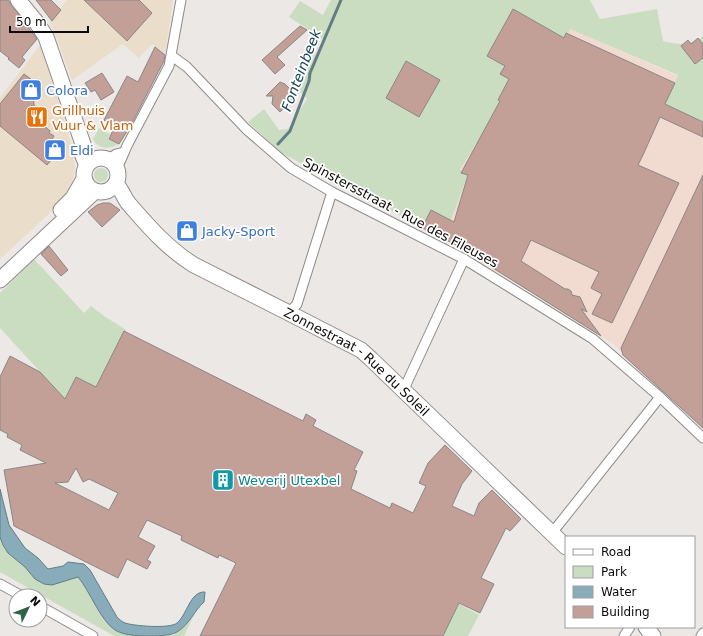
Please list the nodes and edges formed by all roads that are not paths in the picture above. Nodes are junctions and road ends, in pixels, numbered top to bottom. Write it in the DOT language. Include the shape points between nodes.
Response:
graph roads {
  1 [pos="18,0"];
  2 [pos="181,0"];
  3 [pos="172,56"];
  4 [pos="101,175"];
  5 [pos="332,192"];
  6 [pos="464,259"];
  7 [pos="0,269"];
  8 [pos="0,280"];
  9 [pos="289,312"];
  10 [pos="404,389"];
  11 [pos="660,397"];
  12 [pos="703,438"];
  13 [pos="552,533"];
  14 [pos="565,546"];
  15 [pos="48,611"];
  16 [pos="647,628"];
  17 [pos="703,633"];
  18 [pos="93,636"];
  19 [pos="653,636"];
  20 [pos="701,636"];
  1 -- 4 [label="main road" via="46,36 84,147 83,156"];
  2 -- 3 [label="street"];
  3 -- 4 [label="street" via="162,81 124,152 122,161"];
  3 -- 5 [label="street, Spinstersstraat - Rue des Fileuses" via="187,67 246,129 291,168"];
  4 -- 7 [label="main road" via="78,191 68,204"];
  4 -- 8 [label="main road"];
  4 -- 9 [label="main road, Zonnestraat - Rue du Soleil" via="115,198 128,203 167,246 182,258"];
  5 -- 6 [label="street, Spinstersstraat - Rue des Fileuses"];
  5 -- 9 [label="street" via="297,304"];
  6 -- 10 [label="street"];
  6 -- 11 [label="street, Spinstersstraat - Rue des Fileuses" via="593,339"];
  9 -- 10 [label="main road, Zonnestraat - Rue du Soleil" via="360,350"];
  10 -- 13 [label="main road, Zonnestraat - Rue du Soleil"];
  11 -- 12 [label="street, Spinstersstraat - Rue des Fileuses"];
  11 -- 13 [label="street"];
  13 -- 14 [label="main road, Zonnestraat - Rue du Soleil"];
  15 -- 18 [label="street"];
  16 -- 19 [label="main road"];
  17 -- 20 [label="street"];
}
